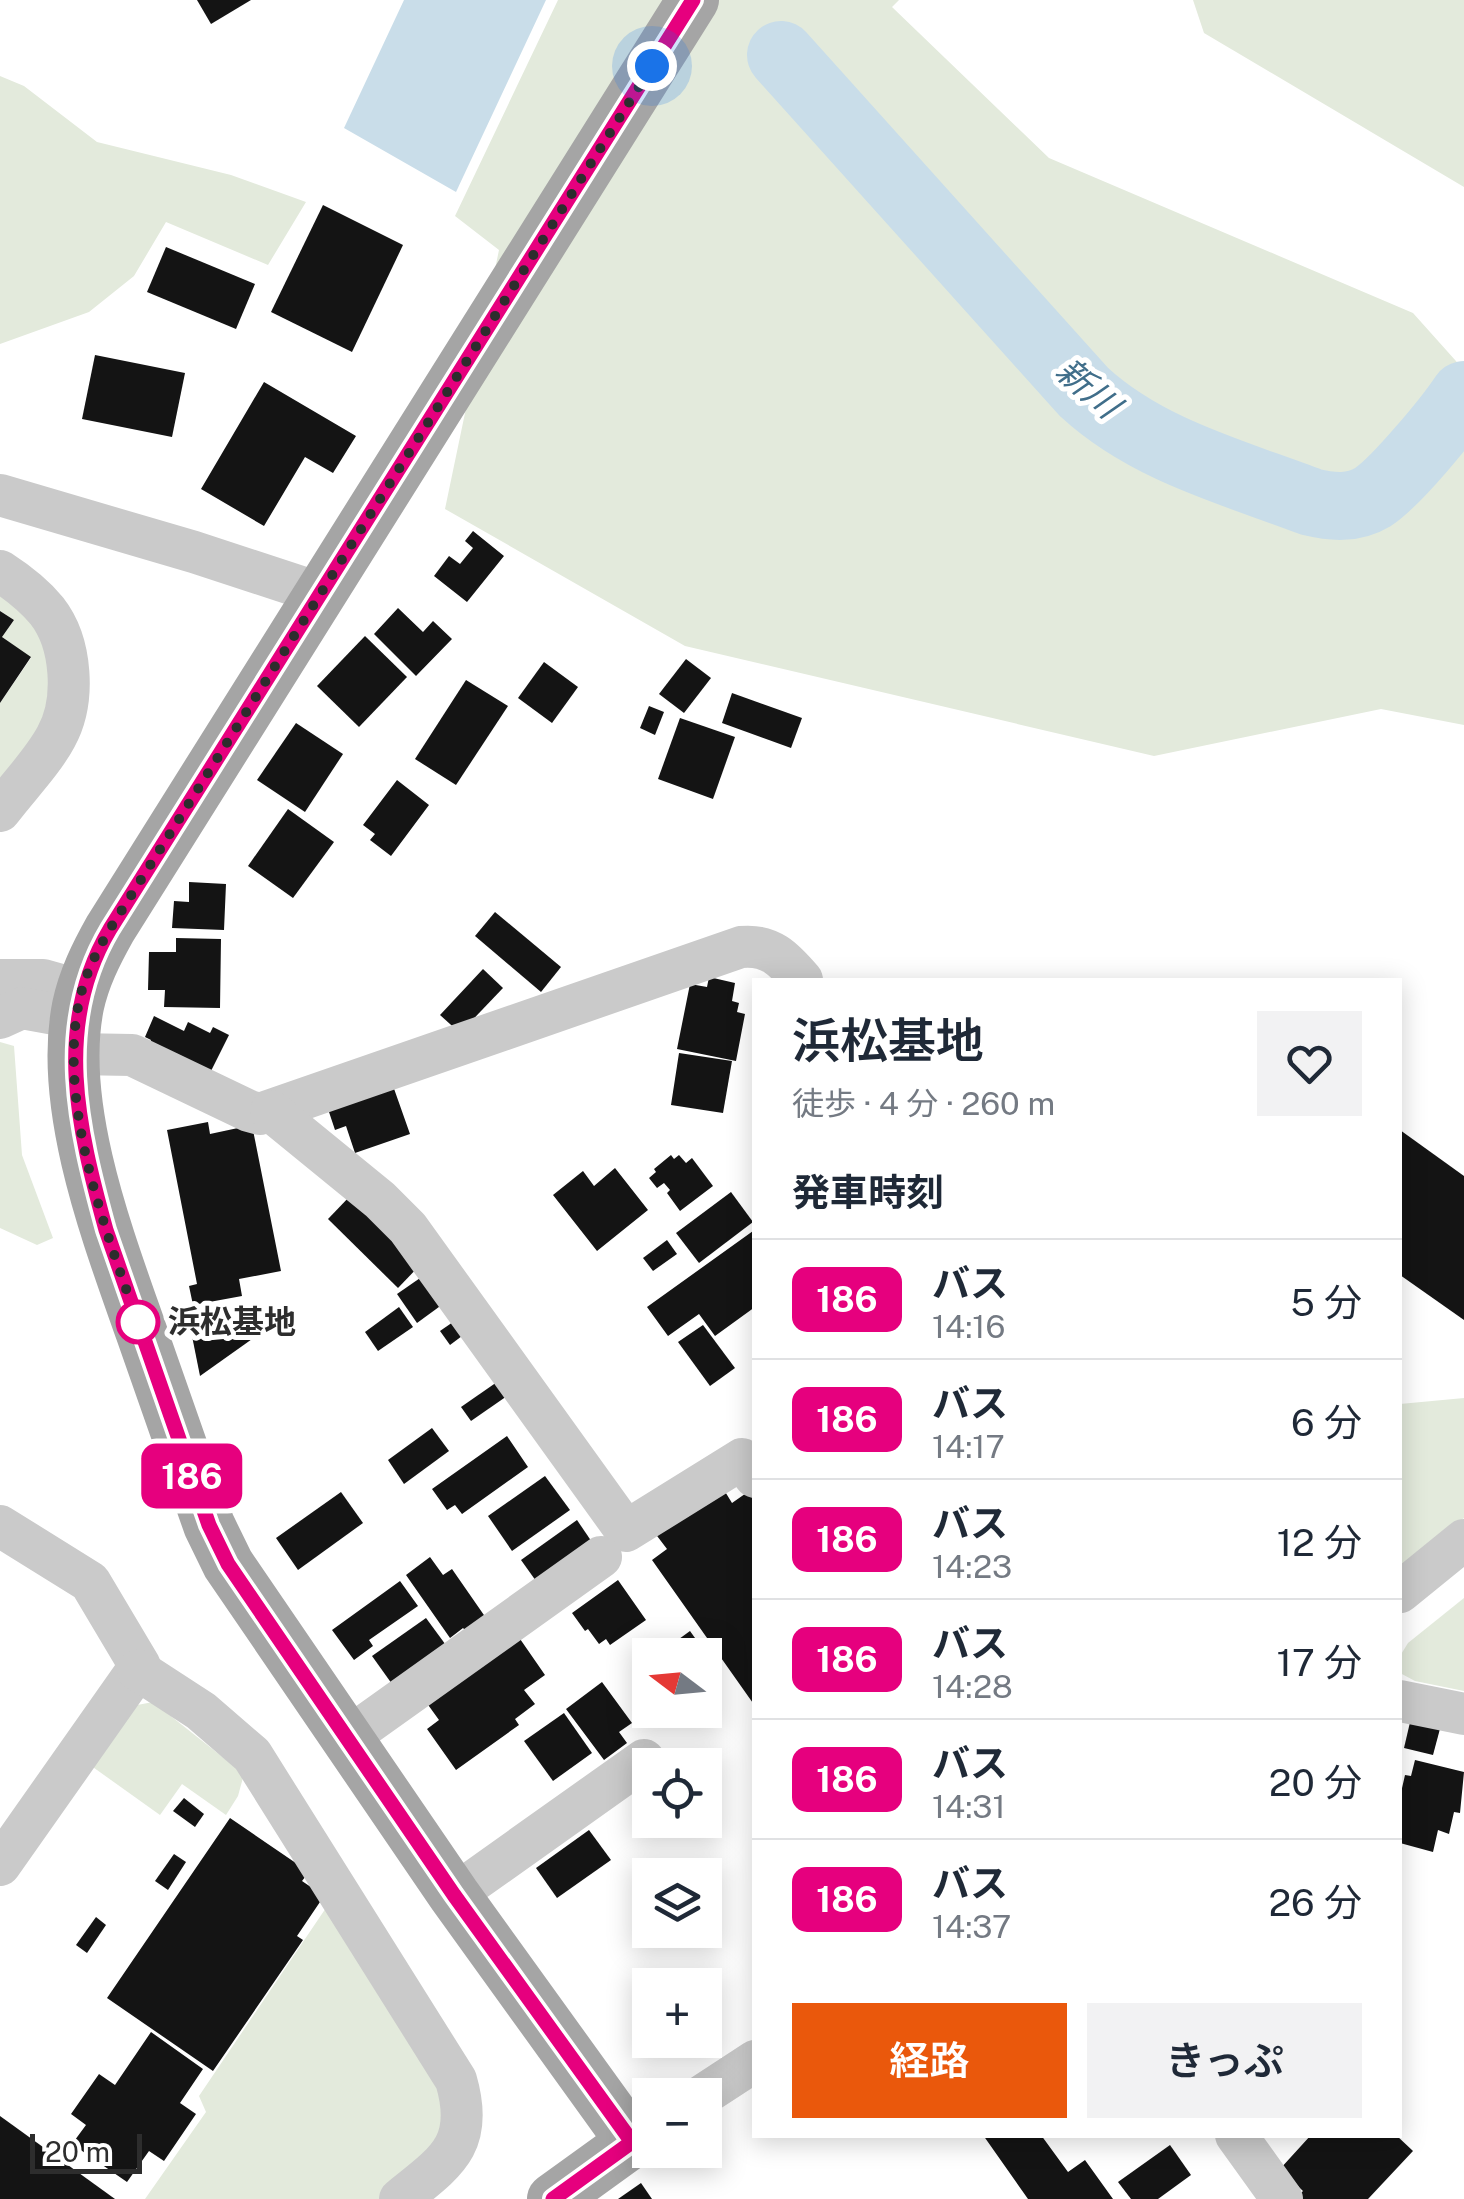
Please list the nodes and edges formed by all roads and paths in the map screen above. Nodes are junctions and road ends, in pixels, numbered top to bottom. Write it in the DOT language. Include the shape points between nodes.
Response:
graph roads {
  1 [pos="693,0"];
  2 [pos="0,495"];
  3 [pos="0,571"];
  4 [pos="322,594"];
  5 [pos="0,811"];
  6 [pos="800,978"];
  7 [pos="0,980"];
  8 [pos="0,1018"];
  9 [pos="78,1021"];
  10 [pos="270,1112"];
  11 [pos="751,1462"];
  12 [pos="0,1527"];
  13 [pos="1464,1540"];
  14 [pos="601,1557"];
  15 [pos="1402,1590"];
  16 [pos="138,1670"];
  17 [pos="1402,1701"];
  18 [pos="1464,1714"];
  19 [pos="346,1739"];
  20 [pos="632,1769"];
  21 [pos="0,1865"];
  22 [pos="454,1895"];
  23 [pos="752,2062"];
  24 [pos="722,2082"];
  25 [pos="632,2124"];
  26 [pos="1238,2138"];
  27 [pos="632,2142"];
  28 [pos="400,2199"];
  29 [pos="553,2199"];
  30 [pos="1282,2199"];
  1 -- 4 [label="main road"];
  2 -- 4 [label="street"];
  3 -- 5 [label="street" via="48,613 66,655 68,698 57,736"];
  4 -- 9 [label="main road" via="96,953"];
  6 -- 10 [label="street" via="772,950 740,946"];
  7 -- 9 [label="street" via="43,980"];
  8 -- 9 [label="street" via="22,1008"];
  9 -- 10 [label="street" via="248,1112"];
  9 -- 19 [label="main road" via="82,1128 106,1230 212,1533"];
  10 -- 11 [label="street" via="408,1228 626,1530"];
  12 -- 16 [label="street" via="90,1582"];
  13 -- 15 [label="street"];
  14 -- 19 [label="street"];
  16 -- 21 [label="street"];
  16 -- 28 [label="street" via="252,1755 456,2080 462,2099 458,2144 448,2161"];
  17 -- 18 [label="street"];
  19 -- 22 [label="main road"];
  20 -- 22 [label="street"];
  22 -- 25 [label="main road"];
  23 -- 24 [label="street"];
  26 -- 30 [label="street"];
  27 -- 29 [label="main road"];
}
